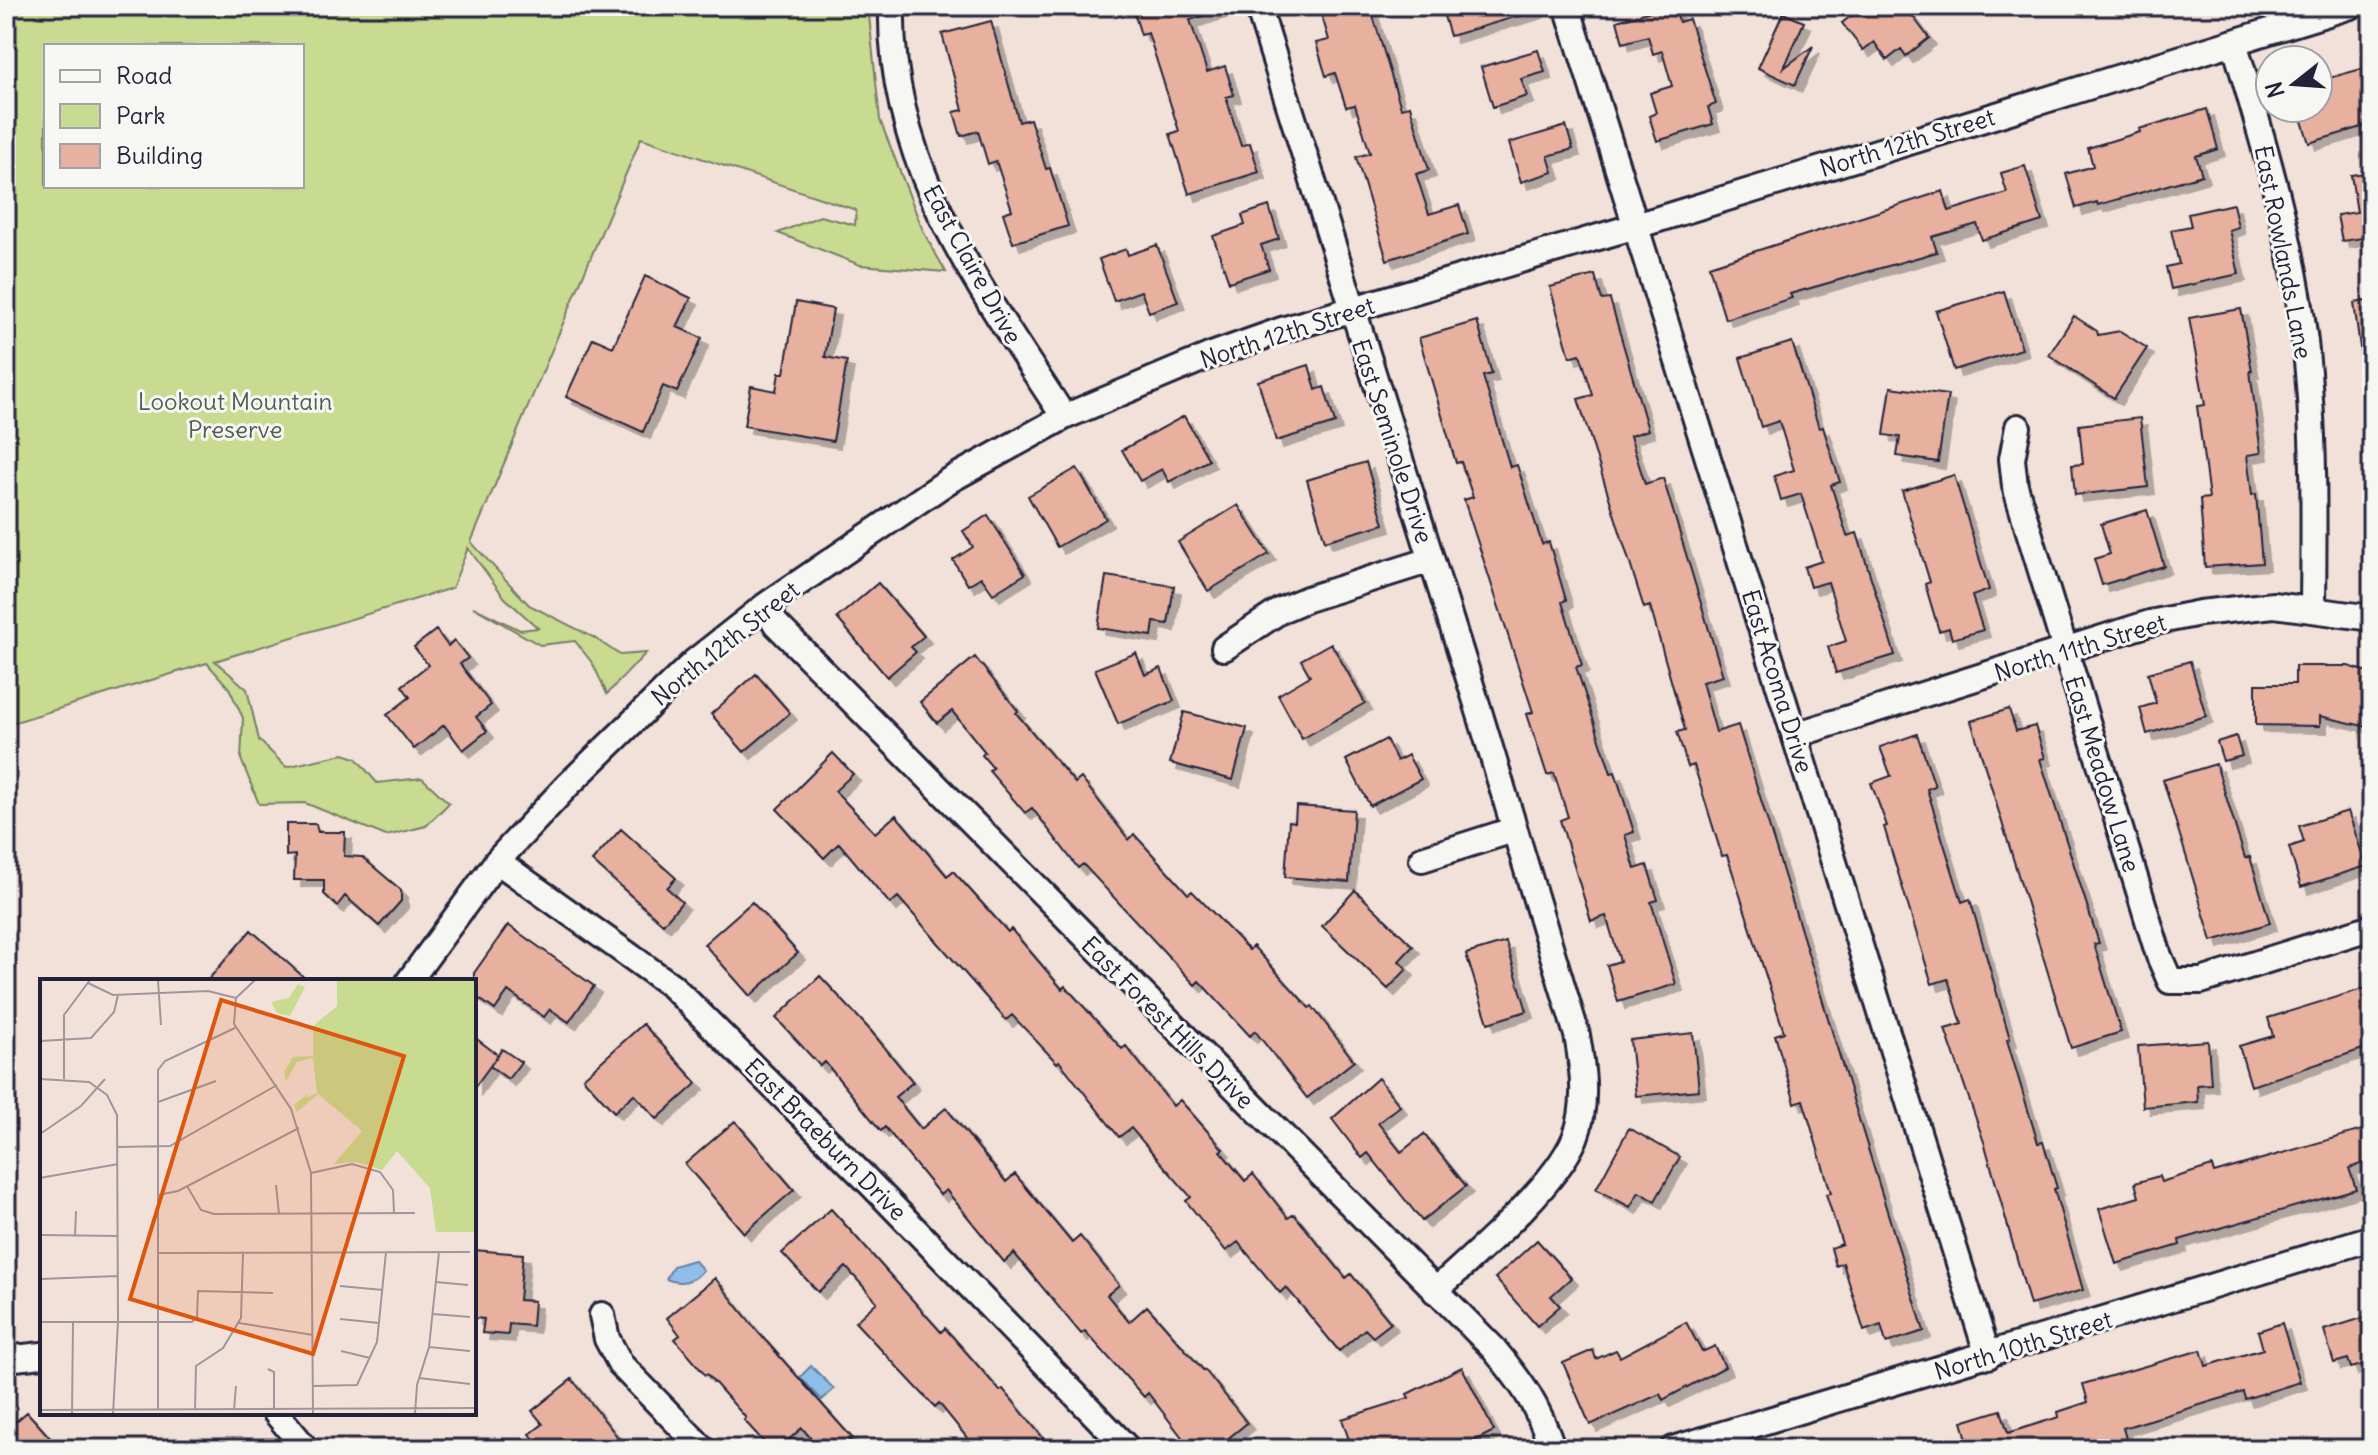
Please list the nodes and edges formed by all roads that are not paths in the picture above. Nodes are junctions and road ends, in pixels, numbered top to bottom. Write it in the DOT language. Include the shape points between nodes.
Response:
graph roads {
  1 [pos="892,6"];
  2 [pos="1258,6"];
  3 [pos="1567,6"];
  4 [pos="2351,6"];
  5 [pos="2234,42"];
  6 [pos="1636,226"];
  7 [pos="1352,309"];
  8 [pos="1064,417"];
  9 [pos="2018,427"];
  10 [pos="1431,560"];
  11 [pos="765,606"];
  12 [pos="2313,609"];
  13 [pos="2372,618"];
  14 [pos="1224,648"];
  15 [pos="2065,650"];
  16 [pos="1795,735"];
  17 [pos="1513,830"];
  18 [pos="1422,859"];
  19 [pos="497,861"];
  20 [pos="2372,927"];
  21 [pos="410,979"];
  22 [pos="2372,1238"];
  23 [pos="1435,1291"];
  24 [pos="602,1315"];
  25 [pos="40,1355"];
  26 [pos="1988,1356"];
  27 [pos="6,1359"];
  28 [pos="278,1415"];
  29 [pos="306,1449"];
  30 [pos="703,1449"];
  31 [pos="1128,1449"];
  32 [pos="1553,1449"];
  33 [pos="1673,1449"];
  1 -- 8 [label="street, East Claire Drive" via="896,84 931,197"];
  2 -- 7 [label="street, East Seminole Drive"];
  3 -- 6 [label="street, East Acoma Drive"];
  4 -- 5 [label="street, North 12th Street"];
  5 -- 6 [label="street, North 12th Street"];
  5 -- 12 [label="street, East Rowlands Lane" via="2277,188 2305,341 2315,479"];
  6 -- 7 [label="street, North 12th Street"];
  6 -- 16 [label="street, East Acoma Drive"];
  7 -- 8 [label="street, North 12th Street" via="1209,356"];
  7 -- 10 [label="street, East Seminole Drive"];
  8 -- 11 [label="street, North 12th Street" via="948,481"];
  9 -- 15 [label="street, East Meadow Lane" via="2012,459 2015,486"];
  10 -- 14 [label="street" via="1281,610"];
  10 -- 17 [label="street, East Seminole Drive"];
  11 -- 19 [label="street, North 12th Street" via="645,708"];
  11 -- 23 [label="street, East Forest Hills Drive" via="776,624"];
  12 -- 13 [label="street, North 11th Street"];
  12 -- 15 [label="street, North 11th Street" via="2274,605 2200,613"];
  15 -- 16 [label="street, North 11th Street"];
  15 -- 20 [label="street, East Meadow Lane" via="2170,981 2201,981"];
  16 -- 26 [label="street, East Acoma Drive"];
  17 -- 18 [label="street"];
  17 -- 23 [label="street, East Seminole Drive" via="1577,1035 1583,1103 1575,1137 1542,1187"];
  19 -- 21 [label="street, North 12th Street"];
  19 -- 31 [label="street, East Braeburn Drive" via="672,986"];
  22 -- 26 [label="street, North 10th Street"];
  23 -- 32 [label="street, East Forest Hills Drive" via="1524,1384"];
  24 -- 30 [label="street" via="621,1365"];
  25 -- 27 [label="street"];
  26 -- 33 [label="street, North 10th Street"];
  28 -- 29 [label="street"];
}
